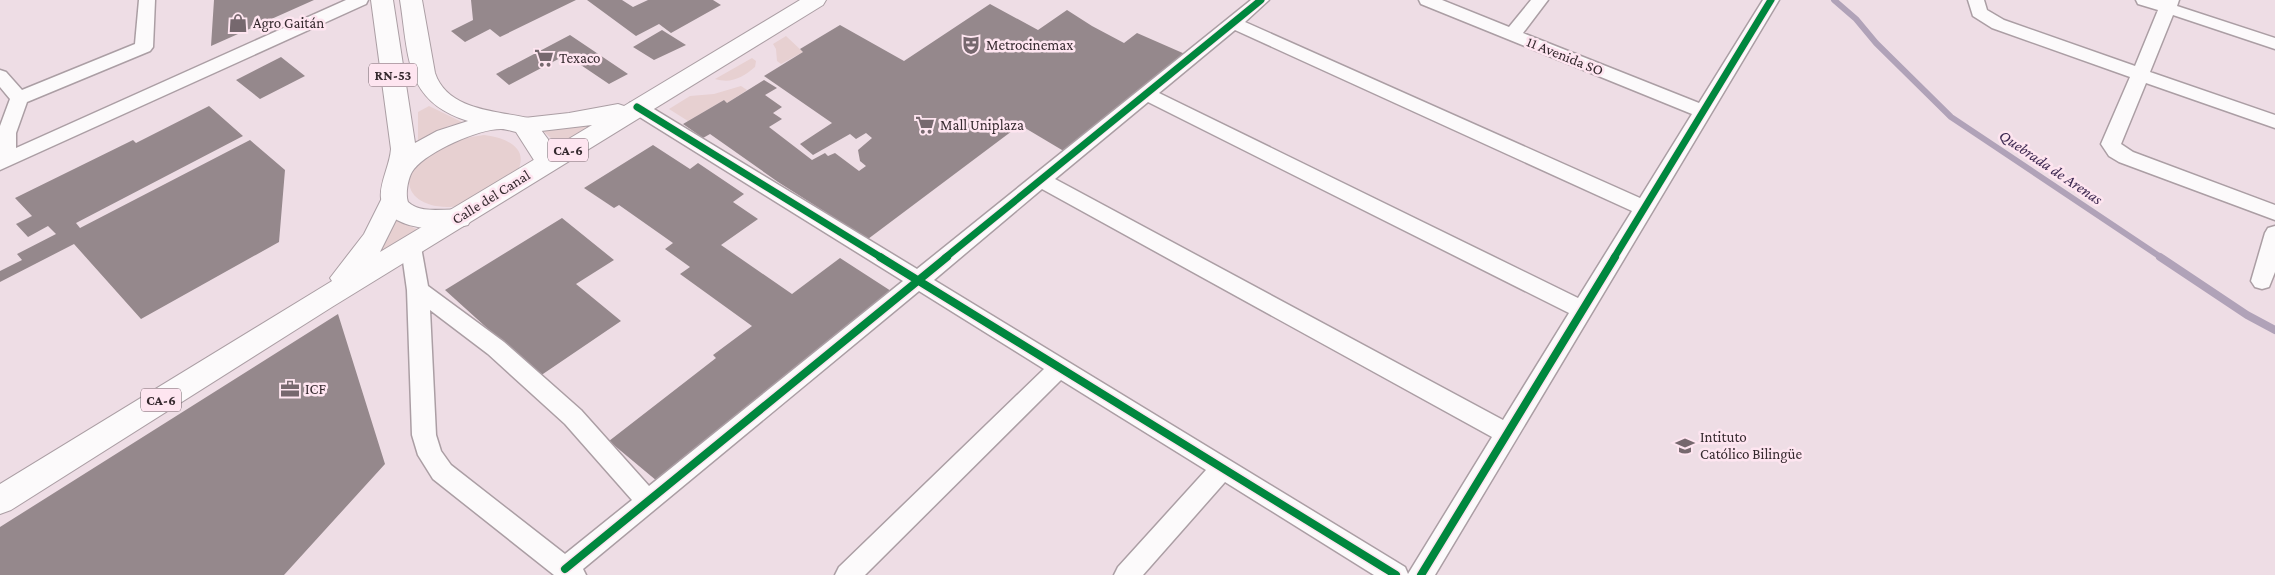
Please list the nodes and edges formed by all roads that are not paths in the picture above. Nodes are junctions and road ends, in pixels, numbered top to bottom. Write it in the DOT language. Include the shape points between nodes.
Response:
graph roads {
  1 [pos="147,0"];
  2 [pos="360,0"];
  3 [pos="382,0"];
  4 [pos="411,0"];
  5 [pos="814,0"];
  6 [pos="1261,0"];
  7 [pos="1427,0"];
  8 [pos="1540,0"];
  9 [pos="1771,0"];
  10 [pos="1976,0"];
  11 [pos="2144,0"];
  12 [pos="2169,4"];
  13 [pos="1233,23"];
  14 [pos="1512,35"];
  15 [pos="2275,44"];
  16 [pos="2139,74"];
  17 [pos="0,76"];
  18 [pos="1146,94"];
  19 [pos="19,98"];
  20 [pos="637,107"];
  21 [pos="1703,112"];
  22 [pos="2275,122"];
  23 [pos="513,123"];
  24 [pos="3,162"];
  25 [pos="548,162"];
  26 [pos="402,166"];
  27 [pos="1041,180"];
  28 [pos="394,198"];
  29 [pos="1644,208"];
  30 [pos="2275,212"];
  31 [pos="459,218"];
  32 [pos="2275,233"];
  33 [pos="411,247"];
  34 [pos="918,281"];
  35 [pos="2262,281"];
  36 [pos="418,290"];
  37 [pos="322,300"];
  38 [pos="1583,310"];
  39 [pos="1059,368"];
  40 [pos="1507,434"];
  41 [pos="1222,469"];
  42 [pos="0,500"];
  43 [pos="648,501"];
  44 [pos="569,572"];
  45 [pos="848,575"];
  46 [pos="1127,575"];
  47 [pos="1396,575"];
  48 [pos="1421,575"];
  1 -- 19 [label="street" via="144,46"];
  2 -- 24 [label="street"];
  3 -- 26 [label="main road, RN-53" via="404,149"];
  4 -- 23 [label="main road, RN-53" via="424,76 431,87 441,98 474,116"];
  5 -- 20 [label="main road, Calle del Canal / CA-6"];
  6 -- 13 [label="street"];
  7 -- 14 [label="street, 11 Avenida SO"];
  8 -- 14 [label="street"];
  9 -- 21 [label="street"];
  10 -- 16 [label="street" via="1979,12 1998,24"];
  11 -- 12 [label="street"];
  12 -- 15 [label="street"];
  12 -- 16 [label="street"];
  13 -- 18 [label="street"];
  13 -- 29 [label="street"];
  14 -- 21 [label="street, 11 Avenida SO"];
  16 -- 22 [label="street"];
  16 -- 30 [label="street" via="2111,144 2116,151"];
  17 -- 19 [label="street"];
  18 -- 27 [label="street"];
  18 -- 38 [label="street"];
  19 -- 24 [label="street" via="7,133"];
  20 -- 23 [label="main road" via="593,117"];
  20 -- 25 [label="main road, Calle del Canal / CA-6"];
  20 -- 34 [label="street"];
  21 -- 29 [label="street"];
  23 -- 25 [label="main road" via="541,148"];
  23 -- 26 [label="main road" via="476,126 446,136 425,147"];
  25 -- 31 [label="main road, Calle del Canal / CA-6"];
  26 -- 28 [label="main road, RN-53"];
  27 -- 34 [label="street"];
  27 -- 40 [label="street"];
  28 -- 31 [label="main road" via="396,205 408,216"];
  28 -- 37 [label="main road" via="367,251"];
  29 -- 38 [label="street"];
  31 -- 33 [label="main road, Calle del Canal / CA-6"];
  32 -- 35 [label="street"];
  33 -- 36 [label="street"];
  33 -- 37 [label="main road, Calle del Canal / CA-6"];
  34 -- 39 [label="street"];
  34 -- 43 [label="street"];
  36 -- 43 [label="street" via="496,348 573,418"];
  36 -- 44 [label="street" via="424,436 430,456 442,472"];
  37 -- 42 [label="main road, CA-6"];
  38 -- 40 [label="street"];
  39 -- 41 [label="street"];
  39 -- 45 [label="street"];
  40 -- 48 [label="street"];
  41 -- 46 [label="street"];
  41 -- 47 [label="street"];
  43 -- 44 [label="street"];
}
